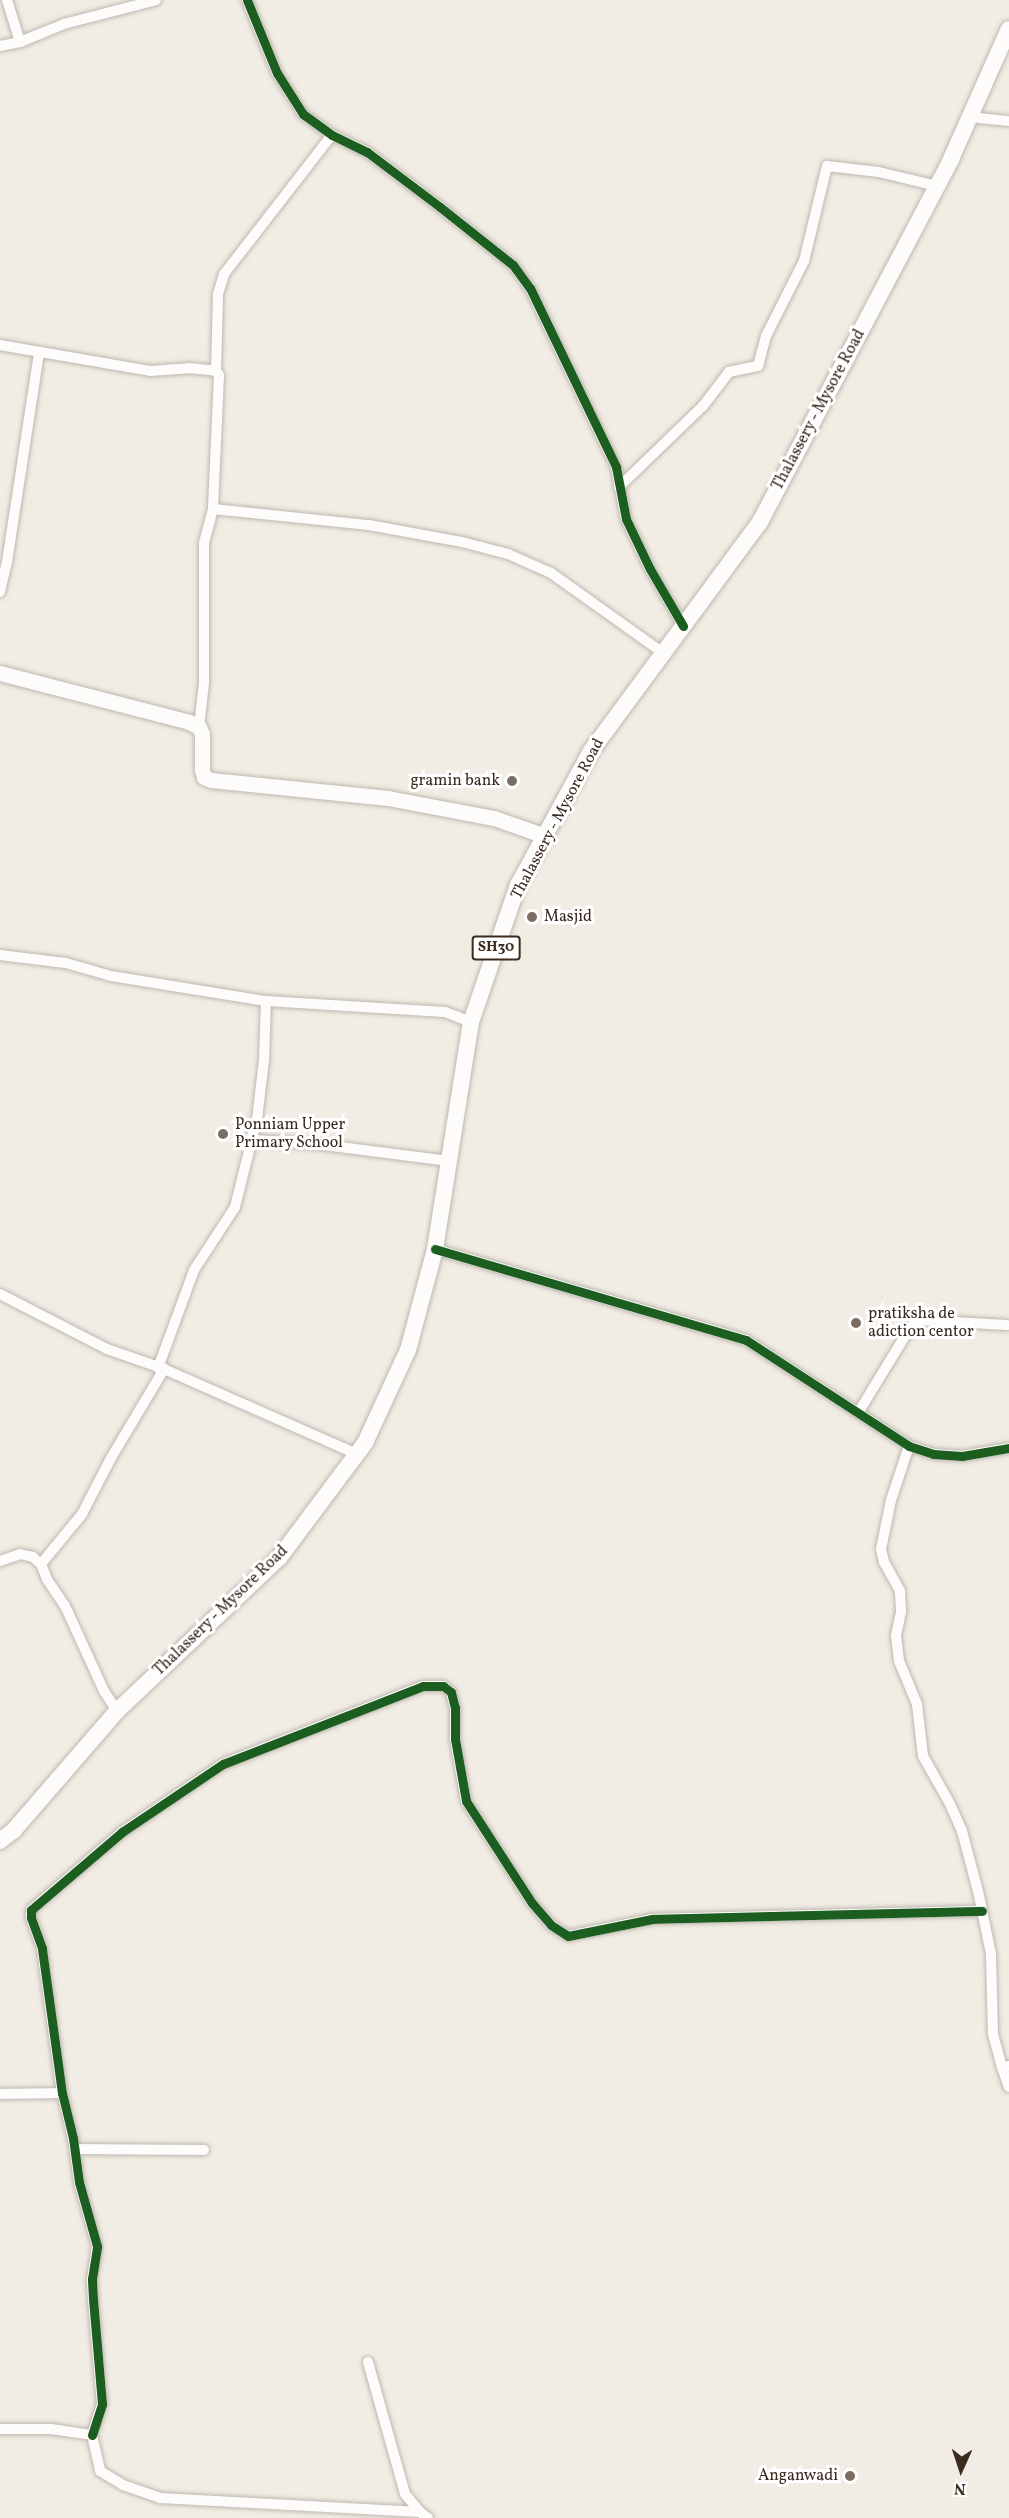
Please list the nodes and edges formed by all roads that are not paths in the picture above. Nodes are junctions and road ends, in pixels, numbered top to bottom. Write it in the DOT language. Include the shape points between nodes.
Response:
graph roads {
  1 [pos="7,0"];
  2 [pos="156,0"];
  3 [pos="247,0"];
  4 [pos="1009,28"];
  5 [pos="20,42"];
  6 [pos="0,46"];
  7 [pos="970,117"];
  8 [pos="1009,121"];
  9 [pos="332,135"];
  10 [pos="937,186"];
  11 [pos="0,345"];
  12 [pos="39,352"];
  13 [pos="216,371"];
  14 [pos="619,487"];
  15 [pos="213,509"];
  16 [pos="0,592"];
  17 [pos="683,626"];
  18 [pos="663,653"];
  19 [pos="0,673"];
  20 [pos="199,727"];
  21 [pos="545,836"];
  22 [pos="0,955"];
  23 [pos="266,1001"];
  24 [pos="471,1022"];
  25 [pos="254,1140"];
  26 [pos="449,1161"];
  27 [pos="435,1248"];
  28 [pos="0,1294"];
  29 [pos="1007,1325"];
  30 [pos="161,1368"];
  31 [pos="858,1413"];
  32 [pos="909,1446"];
  33 [pos="1009,1448"];
  34 [pos="357,1454"];
  35 [pos="0,1561"];
  36 [pos="41,1564"];
  37 [pos="117,1711"];
  38 [pos="0,1841"];
  39 [pos="982,1911"];
  40 [pos="1006,2067"];
  41 [pos="1009,2088"];
  42 [pos="62,2093"];
  43 [pos="0,2094"];
  44 [pos="75,2150"];
  45 [pos="204,2150"];
  46 [pos="368,2362"];
  47 [pos="0,2429"];
  48 [pos="92,2435"];
  49 [pos="424,2515"];
  1 -- 5 [label="street"];
  2 -- 5 [label="street" via="64,24"];
  3 -- 9 [label="street" via="291,97 303,114"];
  4 -- 7 [label="main road, Thalassery - Mysore Road / SH30"];
  5 -- 6 [label="street"];
  7 -- 8 [label="street"];
  7 -- 10 [label="main road, Thalassery - Mysore Road / SH30"];
  9 -- 13 [label="street" via="224,274 218,294"];
  9 -- 14 [label="street" via="367,152 513,265 530,288 603,436 616,467"];
  10 -- 14 [label="street" via="879,172 827,166 804,261 766,336 758,366 729,372 703,406"];
  10 -- 17 [label="main road, Thalassery - Mysore Road / SH30" via="760,522"];
  11 -- 12 [label="street"];
  12 -- 13 [label="street" via="150,371"];
  12 -- 16 [label="street"];
  13 -- 15 [label="street" via="219,393"];
  14 -- 17 [label="street" via="626,519"];
  15 -- 18 [label="street" via="369,525 508,554 551,573"];
  15 -- 20 [label="street" via="204,543 204,683"];
  17 -- 18 [label="main road, Thalassery - Mysore Road / SH30"];
  18 -- 21 [label="main road, Thalassery - Mysore Road / SH30" via="591,751"];
  19 -- 20 [label="street"];
  20 -- 21 [label="street" via="202,770 204,777 211,780 388,798 494,818"];
  21 -- 24 [label="main road, Thalassery - Mysore Road / SH30" via="518,885"];
  22 -- 23 [label="street" via="66,963 111,976"];
  23 -- 24 [label="street" via="445,1012"];
  23 -- 25 [label="street" via="264,1060"];
  24 -- 26 [label="main road, Thalassery - Mysore Road / SH30"];
  25 -- 26 [label="street"];
  25 -- 30 [label="street" via="235,1207 194,1270"];
  26 -- 27 [label="main road, Thalassery - Mysore Road / SH30"];
  27 -- 31 [label="street" via="746,1340"];
  27 -- 34 [label="main road, Thalassery - Mysore Road / SH30" via="408,1350"];
  28 -- 30 [label="street" via="79,1337"];
  29 -- 31 [label="street" via="917,1320"];
  30 -- 34 [label="street"];
  30 -- 36 [label="street" via="146,1403 82,1514"];
  31 -- 32 [label="street"];
  32 -- 33 [label="street" via="933,1454 962,1456"];
  32 -- 39 [label="street" via="891,1500 881,1549 900,1591 899,1660 917,1704 923,1756 962,1830"];
  34 -- 37 [label="main road, Thalassery - Mysore Road / SH30" via="279,1558"];
  35 -- 36 [label="street" via="20,1554"];
  36 -- 37 [label="street"];
  37 -- 38 [label="main road, Thalassery - Mysore Road / SH30" via="14,1830"];
  39 -- 40 [label="street" via="991,1954 993,2034"];
  39 -- 42 [label="street" via="652,1920 568,1936 551,1925 532,1903 466,1801 451,1692 442,1686 423,1686 223,1764 122,1832 35,1906 30,1917 42,1948"];
  40 -- 41 [label="street"];
  42 -- 43 [label="street"];
  42 -- 44 [label="street"];
  44 -- 45 [label="street"];
  44 -- 48 [label="street" via="79,2182 97,2246 92,2279 102,2404"];
  46 -- 49 [label="street" via="405,2494"];
  47 -- 48 [label="street" via="51,2429"];
  48 -- 49 [label="street" via="100,2471 123,2485 160,2498"];
}
